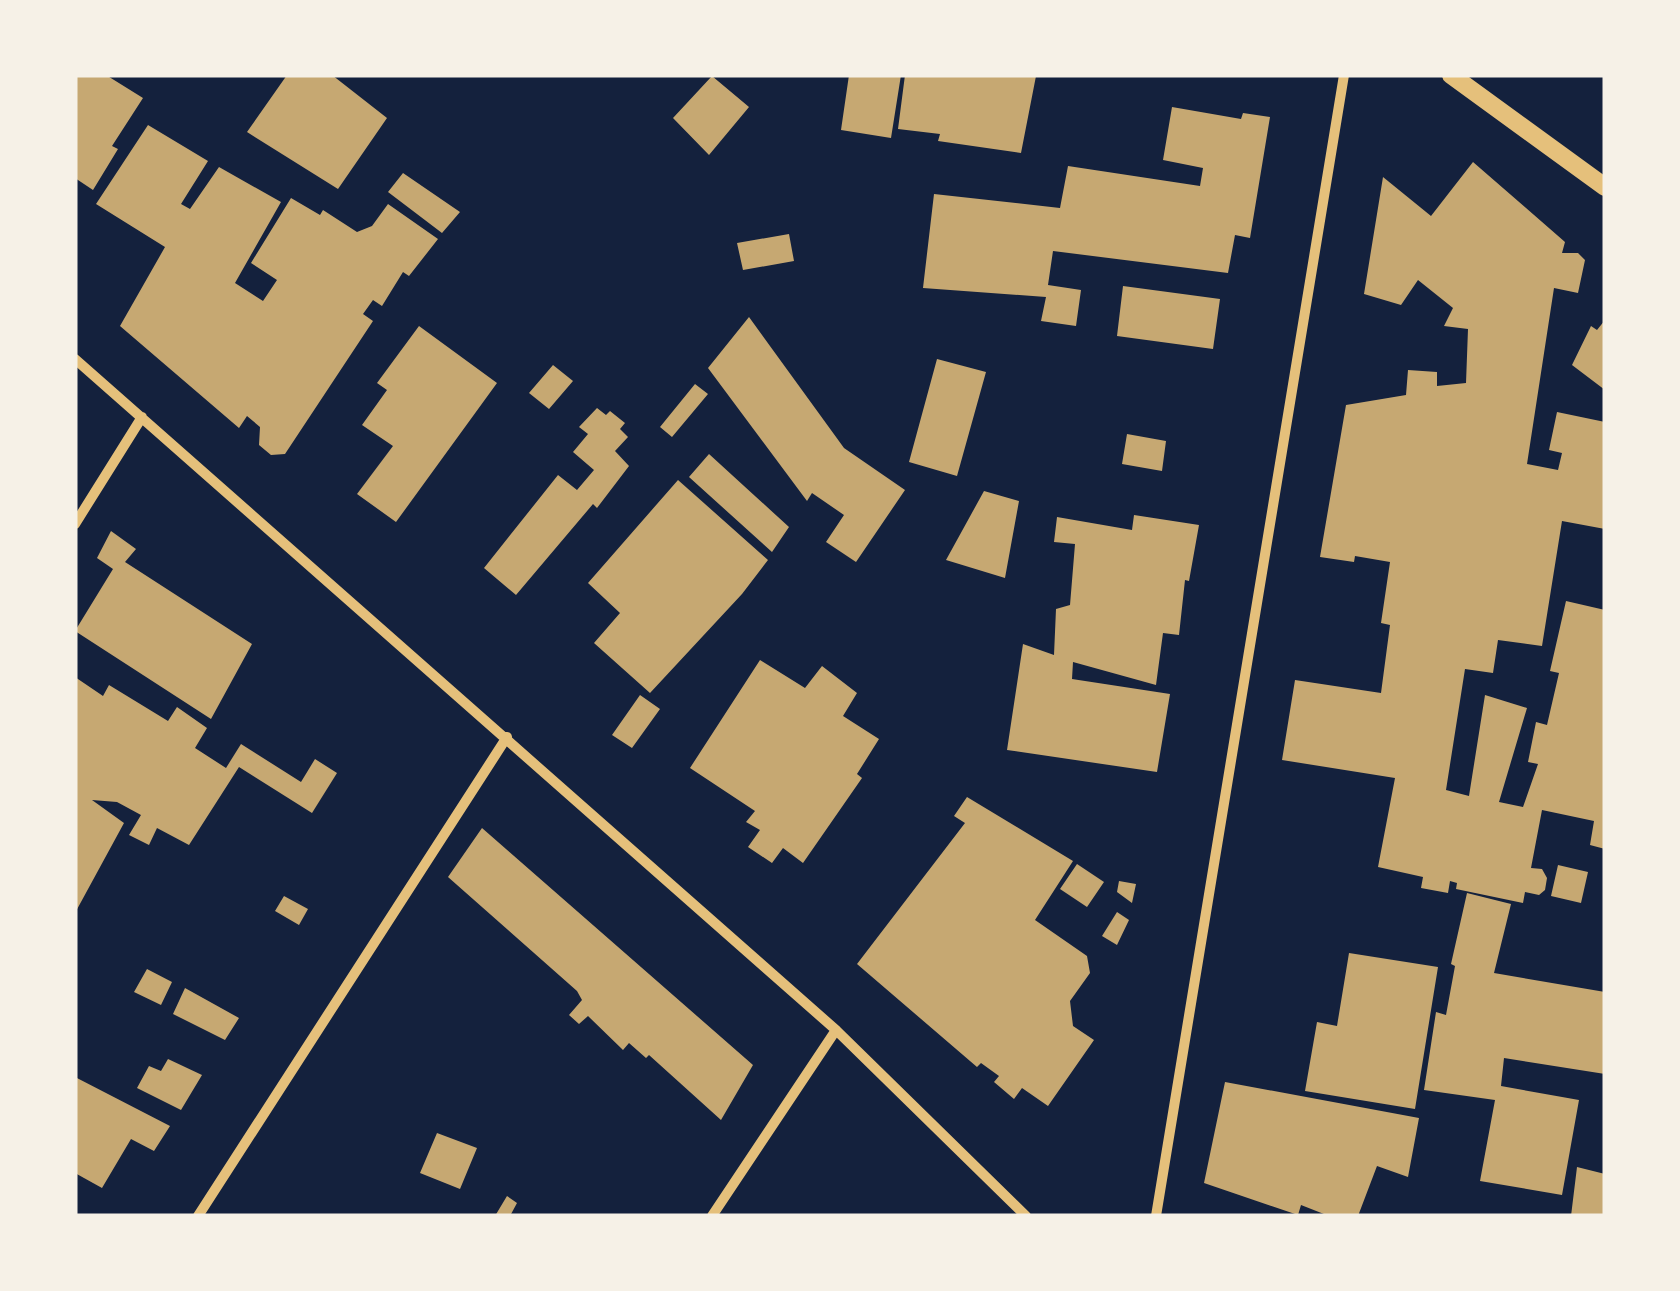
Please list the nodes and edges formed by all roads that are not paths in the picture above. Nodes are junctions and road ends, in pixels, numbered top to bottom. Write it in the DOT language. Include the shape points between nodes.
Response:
graph roads {
  1 [pos="1344,75"];
  2 [pos="1451,75"];
  3 [pos="1605,188"];
  4 [pos="75,358"];
  5 [pos="142,417"];
  6 [pos="75,524"];
  7 [pos="507,737"];
  8 [pos="836,1030"];
  9 [pos="198,1216"];
  10 [pos="712,1216"];
  11 [pos="1026,1216"];
  12 [pos="1156,1216"];
  1 -- 12 [label="street"];
  2 -- 3 [label="street"];
  4 -- 5 [label="street"];
  5 -- 6 [label="street"];
  5 -- 7 [label="street"];
  7 -- 8 [label="street"];
  7 -- 9 [label="street"];
  8 -- 10 [label="street"];
  8 -- 11 [label="street"];
}
